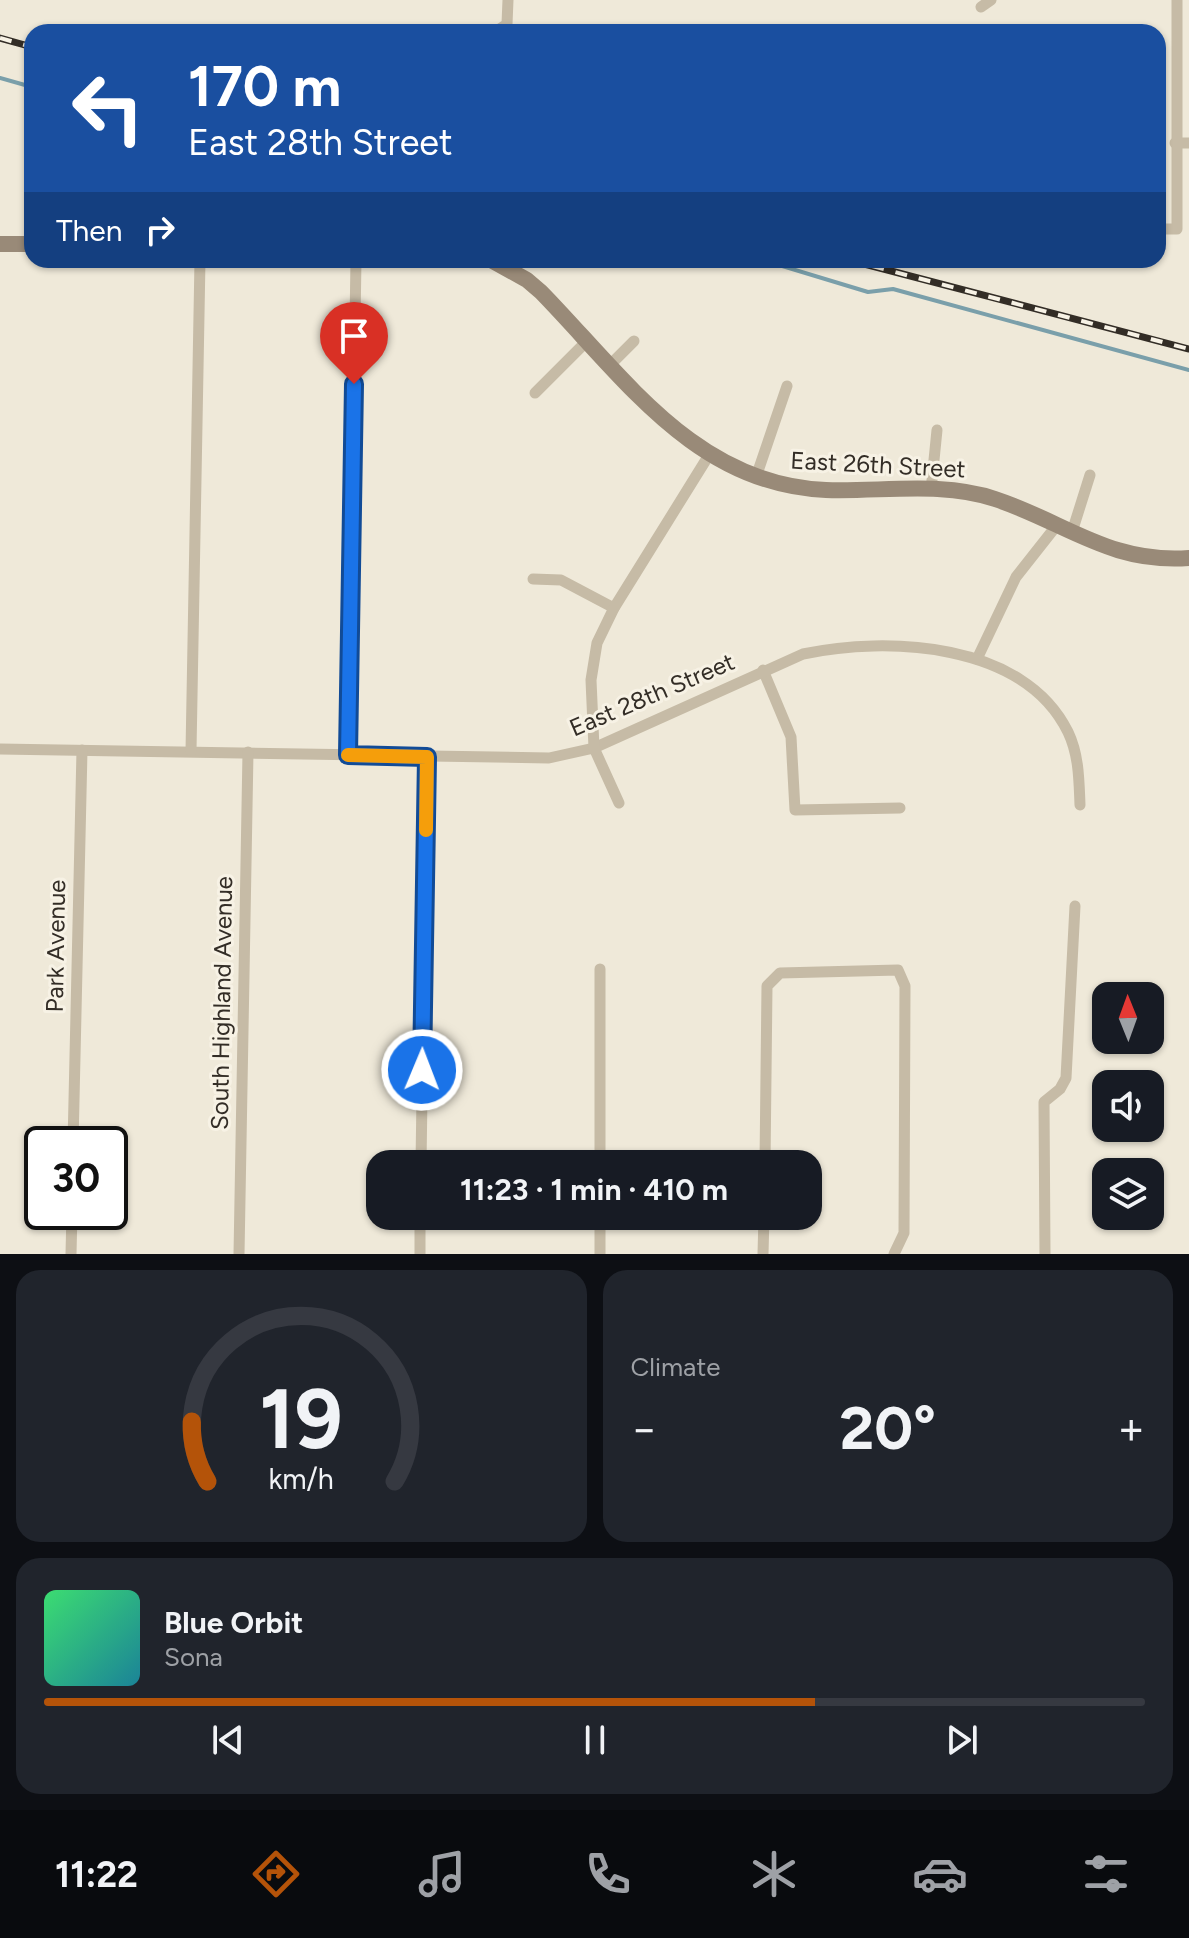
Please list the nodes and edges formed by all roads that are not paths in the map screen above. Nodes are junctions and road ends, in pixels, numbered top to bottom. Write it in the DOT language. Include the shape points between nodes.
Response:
graph roads {
  1 [pos="508,0"];
  2 [pos="1177,0"];
  3 [pos="507,24"];
  4 [pos="1175,143"];
  5 [pos="1189,143"];
  6 [pos="1166,229"];
  7 [pos="0,244"];
  8 [pos="24,244"];
  9 [pos="200,268"];
  10 [pos="356,268"];
  11 [pos="505,268"];
  12 [pos="588,340"];
  13 [pos="634,341"];
  14 [pos="611,364"];
  15 [pos="787,386"];
  16 [pos="535,393"];
  17 [pos="937,430"];
  18 [pos="709,455"];
  19 [pos="1090,475"];
  20 [pos="756,477"];
  21 [pos="931,490"];
  22 [pos="1065,528"];
  23 [pos="1189,558"];
  24 [pos="533,579"];
  25 [pos="614,608"];
  26 [pos="977,659"];
  27 [pos="763,670"];
  28 [pos="594,748"];
  29 [pos="0,749"];
  30 [pos="82,750"];
  31 [pos="191,751"];
  32 [pos="248,752"];
  33 [pos="348,755"];
  34 [pos="427,757"];
  35 [pos="619,803"];
  36 [pos="1080,805"];
  37 [pos="900,808"];
  38 [pos="1075,906"];
  39 [pos="600,969"];
  40 [pos="73,1126"];
  41 [pos="421,1150"];
  42 [pos="600,1150"];
  43 [pos="765,1150"];
  44 [pos="72,1230"];
  45 [pos="420,1230"];
  46 [pos="600,1230"];
  47 [pos="764,1230"];
  48 [pos="71,1254"];
  49 [pos="239,1254"];
  50 [pos="420,1254"];
  51 [pos="600,1254"];
  52 [pos="763,1254"];
  53 [pos="894,1254"];
  54 [pos="1045,1254"];
  1 -- 3 [label="street"];
  2 -- 4 [label="street"];
  4 -- 5 [label="street"];
  4 -- 6 [label="street" via="1177,229"];
  7 -- 8 [label="street"];
  9 -- 31 [label="street"];
  10 -- 33 [label="street"];
  11 -- 12 [label="street, East 26th Street" via="527,280"];
  12 -- 14 [label="street, East 26th Street"];
  12 -- 16 [label="street"];
  13 -- 14 [label="street"];
  14 -- 18 [label="street, East 26th Street" via="659,416"];
  15 -- 20 [label="street"];
  17 -- 21 [label="street"];
  18 -- 20 [label="street, East 26th Street"];
  18 -- 25 [label="street"];
  19 -- 22 [label="street"];
  20 -- 21 [label="street, East 26th Street" via="824,490"];
  21 -- 22 [label="street, East 26th Street" via="993,498"];
  22 -- 23 [label="street, East 26th Street" via="1134,556"];
  22 -- 26 [label="street" via="1016,577"];
  24 -- 25 [label="street" via="561,580"];
  25 -- 28 [label="street" via="593,665"];
  26 -- 27 [label="street, East 28th Street" via="940,649 850,647 803,654"];
  26 -- 36 [label="street, East 28th Street" via="1028,686 1052,707 1075,752"];
  27 -- 28 [label="street, East 28th Street"];
  27 -- 37 [label="street" via="791,737 795,810"];
  28 -- 34 [label="street, East 28th Street" via="549,758"];
  28 -- 35 [label="street"];
  29 -- 30 [label="street, East 28th Street"];
  30 -- 31 [label="street, East 28th Street"];
  30 -- 40 [label="street, Park Avenue"];
  31 -- 32 [label="street, East 28th Street"];
  32 -- 33 [label="street, East 28th Street"];
  32 -- 49 [label="street, South Highland Avenue"];
  33 -- 34 [label="street, East 28th Street"];
  34 -- 41 [label="street"];
  38 -- 54 [label="street" via="1066,1078 1044,1102"];
  39 -- 42 [label="street"];
  43 -- 53 [label="street" via="767,986 780,973 898,970 905,986 904,1233"];
  44 -- 48 [label="street"];
  45 -- 50 [label="street"];
  46 -- 51 [label="street"];
  47 -- 52 [label="street"];
}
